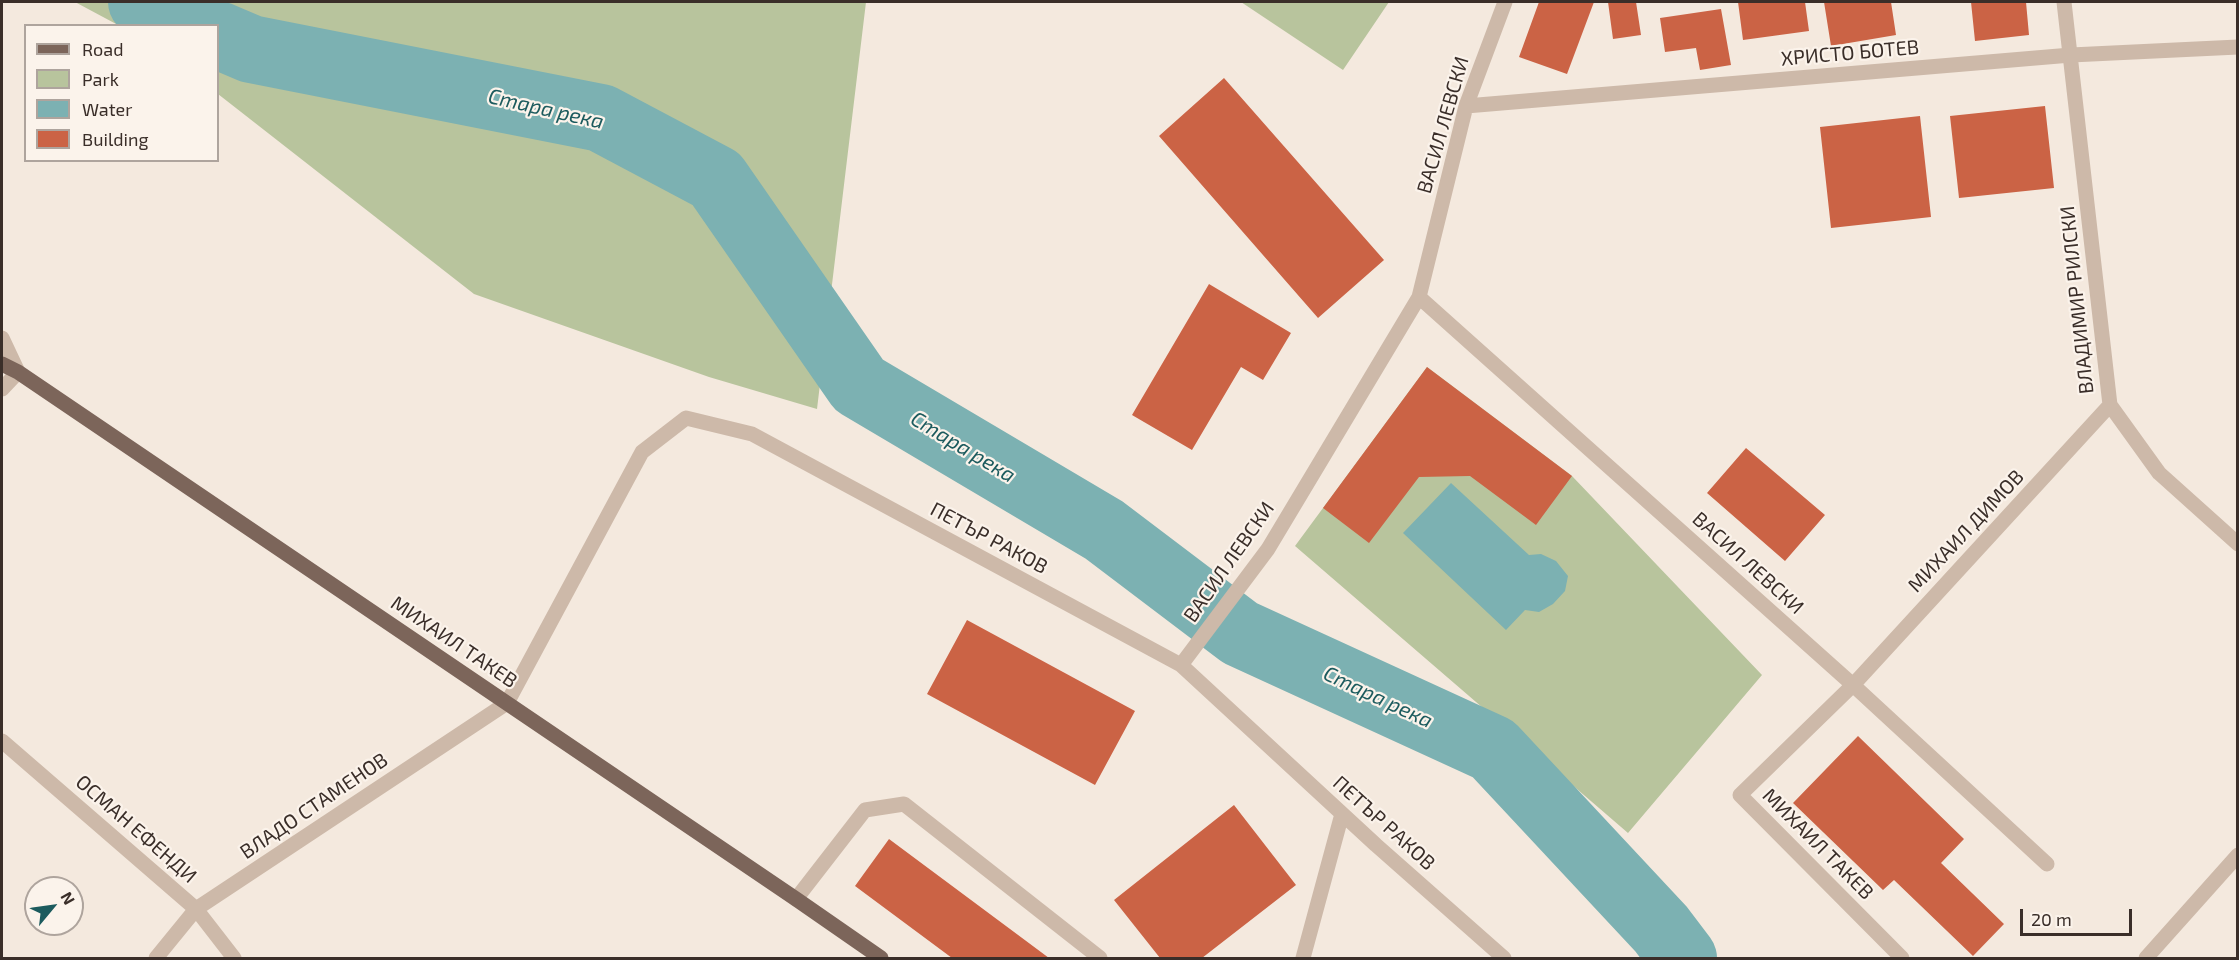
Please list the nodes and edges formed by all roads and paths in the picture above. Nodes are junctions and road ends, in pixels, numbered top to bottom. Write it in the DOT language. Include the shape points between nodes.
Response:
graph roads {
  1 [pos="1505,2"];
  2 [pos="2064,2"];
  3 [pos="2238,47"];
  4 [pos="2071,55"];
  5 [pos="1466,106"];
  6 [pos="1419,297"];
  7 [pos="2,338"];
  8 [pos="2,364"];
  9 [pos="18,372"];
  10 [pos="2,389"];
  11 [pos="2110,405"];
  12 [pos="2238,544"];
  13 [pos="1182,664"];
  14 [pos="1853,685"];
  15 [pos="507,703"];
  16 [pos="2,741"];
  17 [pos="1342,813"];
  18 [pos="2238,855"];
  19 [pos="2047,864"];
  20 [pos="796,899"];
  21 [pos="196,909"];
  22 [pos="156,958"];
  23 [pos="234,958"];
  24 [pos="880,958"];
  25 [pos="1100,958"];
  26 [pos="1303,958"];
  27 [pos="1504,958"];
  28 [pos="1902,958"];
  29 [pos="2146,958"];
  1 -- 5 [label="street, ВАСИЛ ЛЕВСКИ"];
  2 -- 4 [label="street, ВЛАДИМИР РИЛСКИ"];
  3 -- 4 [label="street, ХРИСТО БОТЕВ"];
  4 -- 5 [label="street, ХРИСТО БОТЕВ"];
  4 -- 11 [label="street, ВЛАДИМИР РИЛСКИ"];
  5 -- 6 [label="street, ВАСИЛ ЛЕВСКИ"];
  6 -- 13 [label="street, ВАСИЛ ЛЕВСКИ" via="1268,549"];
  6 -- 14 [label="street, ВАСИЛ ЛЕВСКИ"];
  7 -- 9 [label="street"];
  8 -- 9 [label="main road, МИХАИЛ ТАКЕВ"];
  9 -- 10 [label="street"];
  9 -- 15 [label="main road, МИХАИЛ ТАКЕВ"];
  11 -- 12 [label="street, ВЛАДИМИР РИЛСКИ" via="2159,473"];
  11 -- 14 [label="street, МИХАИЛ ДИМОВ"];
  13 -- 15 [label="street, ПЕТЪР РАКОВ" via="752,434 686,418 642,453"];
  13 -- 17 [label="street, ПЕТЪР РАКОВ"];
  14 -- 19 [label="street, ВАСИЛ ЛЕВСКИ"];
  14 -- 28 [label="street, МИХАИЛ ТАКЕВ" via="1740,795"];
  15 -- 20 [label="main road, МИХАИЛ ТАКЕВ"];
  15 -- 21 [label="street, ВЛАДО СТАМЕНОВ"];
  16 -- 21 [label="street, ОСМАН ЕФЕНДИ"];
  17 -- 26 [label="street"];
  17 -- 27 [label="street, ПЕТЪР РАКОВ"];
  18 -- 29 [label="street"];
  20 -- 24 [label="main road, МИХАИЛ ТАКЕВ"];
  20 -- 25 [label="street" via="865,810 904,804"];
  21 -- 22 [label="street, ВЛАДО СТАМЕНОВ"];
  21 -- 23 [label="street, ОСМАН ЕФЕНДИ"];
}
